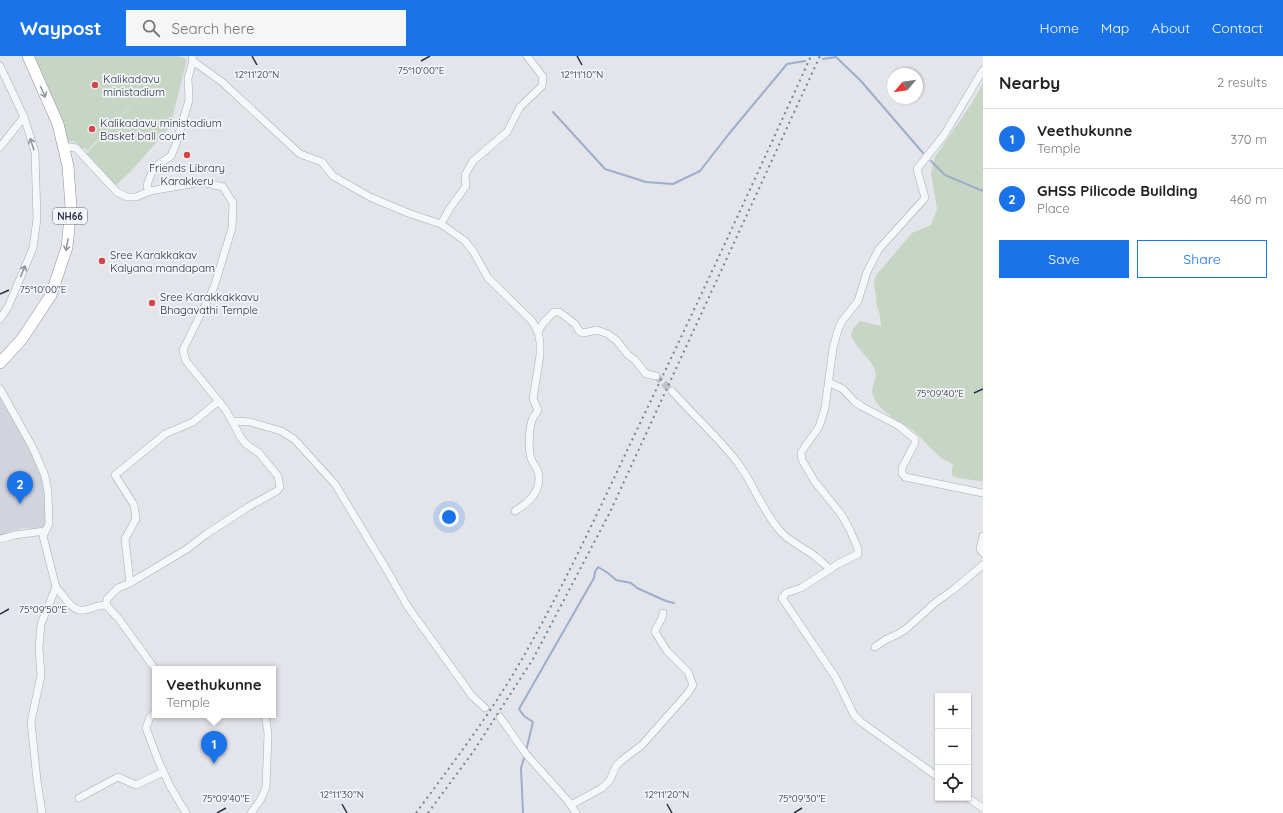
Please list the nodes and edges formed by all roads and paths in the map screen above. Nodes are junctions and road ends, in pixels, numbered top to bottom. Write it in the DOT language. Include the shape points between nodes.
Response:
graph roads {
  1 [pos="28,56"];
  2 [pos="527,56"];
  3 [pos="193,58"];
  4 [pos="0,66"];
  5 [pos="983,70"];
  6 [pos="24,117"];
  7 [pos="63,146"];
  8 [pos="0,147"];
  9 [pos="150,190"];
  10 [pos="442,224"];
  11 [pos="0,319"];
  12 [pos="538,332"];
  13 [pos="0,363"];
  14 [pos="656,376"];
  15 [pos="830,383"];
  16 [pos="0,389"];
  17 [pos="672,391"];
  18 [pos="218,402"];
  19 [pos="232,421"];
  20 [pos="983,493"];
  21 [pos="515,511"];
  22 [pos="45,531"];
  23 [pos="983,536"];
  24 [pos="0,539"];
  25 [pos="983,554"];
  26 [pos="983,565"];
  27 [pos="830,569"];
  28 [pos="130,583"];
  29 [pos="56,587"];
  30 [pos="106,605"];
  31 [pos="663,613"];
  32 [pos="875,647"];
  33 [pos="153,666"];
  34 [pos="485,708"];
  35 [pos="152,715"];
  36 [pos="266,718"];
  37 [pos="500,718"];
  38 [pos="163,772"];
  39 [pos="935,775"];
  40 [pos="79,798"];
  41 [pos="971,800"];
  42 [pos="571,805"];
  43 [pos="983,808"];
  44 [pos="42,813"];
  45 [pos="186,813"];
  46 [pos="250,813"];
  47 [pos="576,813"];
  1 -- 7 [label="highway, NH66, one-way" via="58,124"];
  2 -- 10 [label="street" via="543,77 542,86 520,107 507,132 473,161 465,175 466,186"];
  3 -- 9 [label="street" via="188,78 189,100 176,144 171,156 152,172 147,188"];
  3 -- 10 [label="street" via="300,154 322,162 333,176 370,197"];
  4 -- 6 [label="street"];
  5 -- 15 [label="street" via="944,135 917,169 925,198 879,249 867,272 858,301 842,321 834,348"];
  6 -- 8 [label="street"];
  11 -- 6 [label="street, one-way" via="8,307 33,248 38,219 35,152"];
  7 -- 9 [label="street" via="76,148 117,192 132,197"];
  7 -- 13 [label="highway, NH66, one-way" via="68,166 71,207 68,247 51,295 22,339"];
  9 -- 18 [label="street" via="202,182 223,187 233,203 232,228 214,287 183,350 186,361"];
  10 -- 12 [label="street" via="465,241 488,278 532,321"];
  12 -- 14 [label="street" via="554,312 560,312 583,333 597,330 608,334 646,374"];
  12 -- 21 [label="street" via="540,354 533,399 538,410 532,418 530,445 531,458 538,470 540,484 524,506"];
  15 -- 20 [label="street" via="843,389 854,402 899,426 915,439 902,468 905,477"];
  15 -- 27 [label="street" via="819,427 801,454 815,482 841,514 858,549 858,554"];
  16 -- 22 [label="street" via="45,476 49,524"];
  17 -- 27 [label="street" via="712,432 738,464 781,532"];
  18 -- 19 [label="street"];
  18 -- 28 [label="street" via="193,422 165,434 115,475 134,505 136,519 125,539"];
  19 -- 28 [label="street" via="246,444 259,453 278,476 280,487 187,549"];
  19 -- 34 [label="street" via="250,422 281,431 294,439 335,484 408,607 472,696"];
  22 -- 24 [label="street"];
  22 -- 29 [label="street" via="43,536"];
  23 -- 25 [label="street" via="980,549"];
  26 -- 32 [label="street" via="906,629"];
  27 -- 39 [label="street" via="800,588 786,593 782,598 836,678 854,715"];
  28 -- 30 [label="street" via="111,594"];
  29 -- 30 [label="street" via="74,608 83,611 98,605"];
  29 -- 44 [label="street" via="42,624 39,648 41,675 31,722"];
  30 -- 33 [label="street"];
  31 -- 42 [label="street" via="655,632 667,651 688,672 693,685 642,745 621,760 610,780 602,788"];
  35 -- 38 [label="street" via="146,728"];
  36 -- 46 [label="street" via="268,733 266,787 261,799"];
  37 -- 42 [label="street" via="524,752"];
  38 -- 40 [label="street" via="136,785 118,776"];
  38 -- 45 [label="street"];
  41 -- 43 [label="street"];
  42 -- 47 [label="street"];
}
